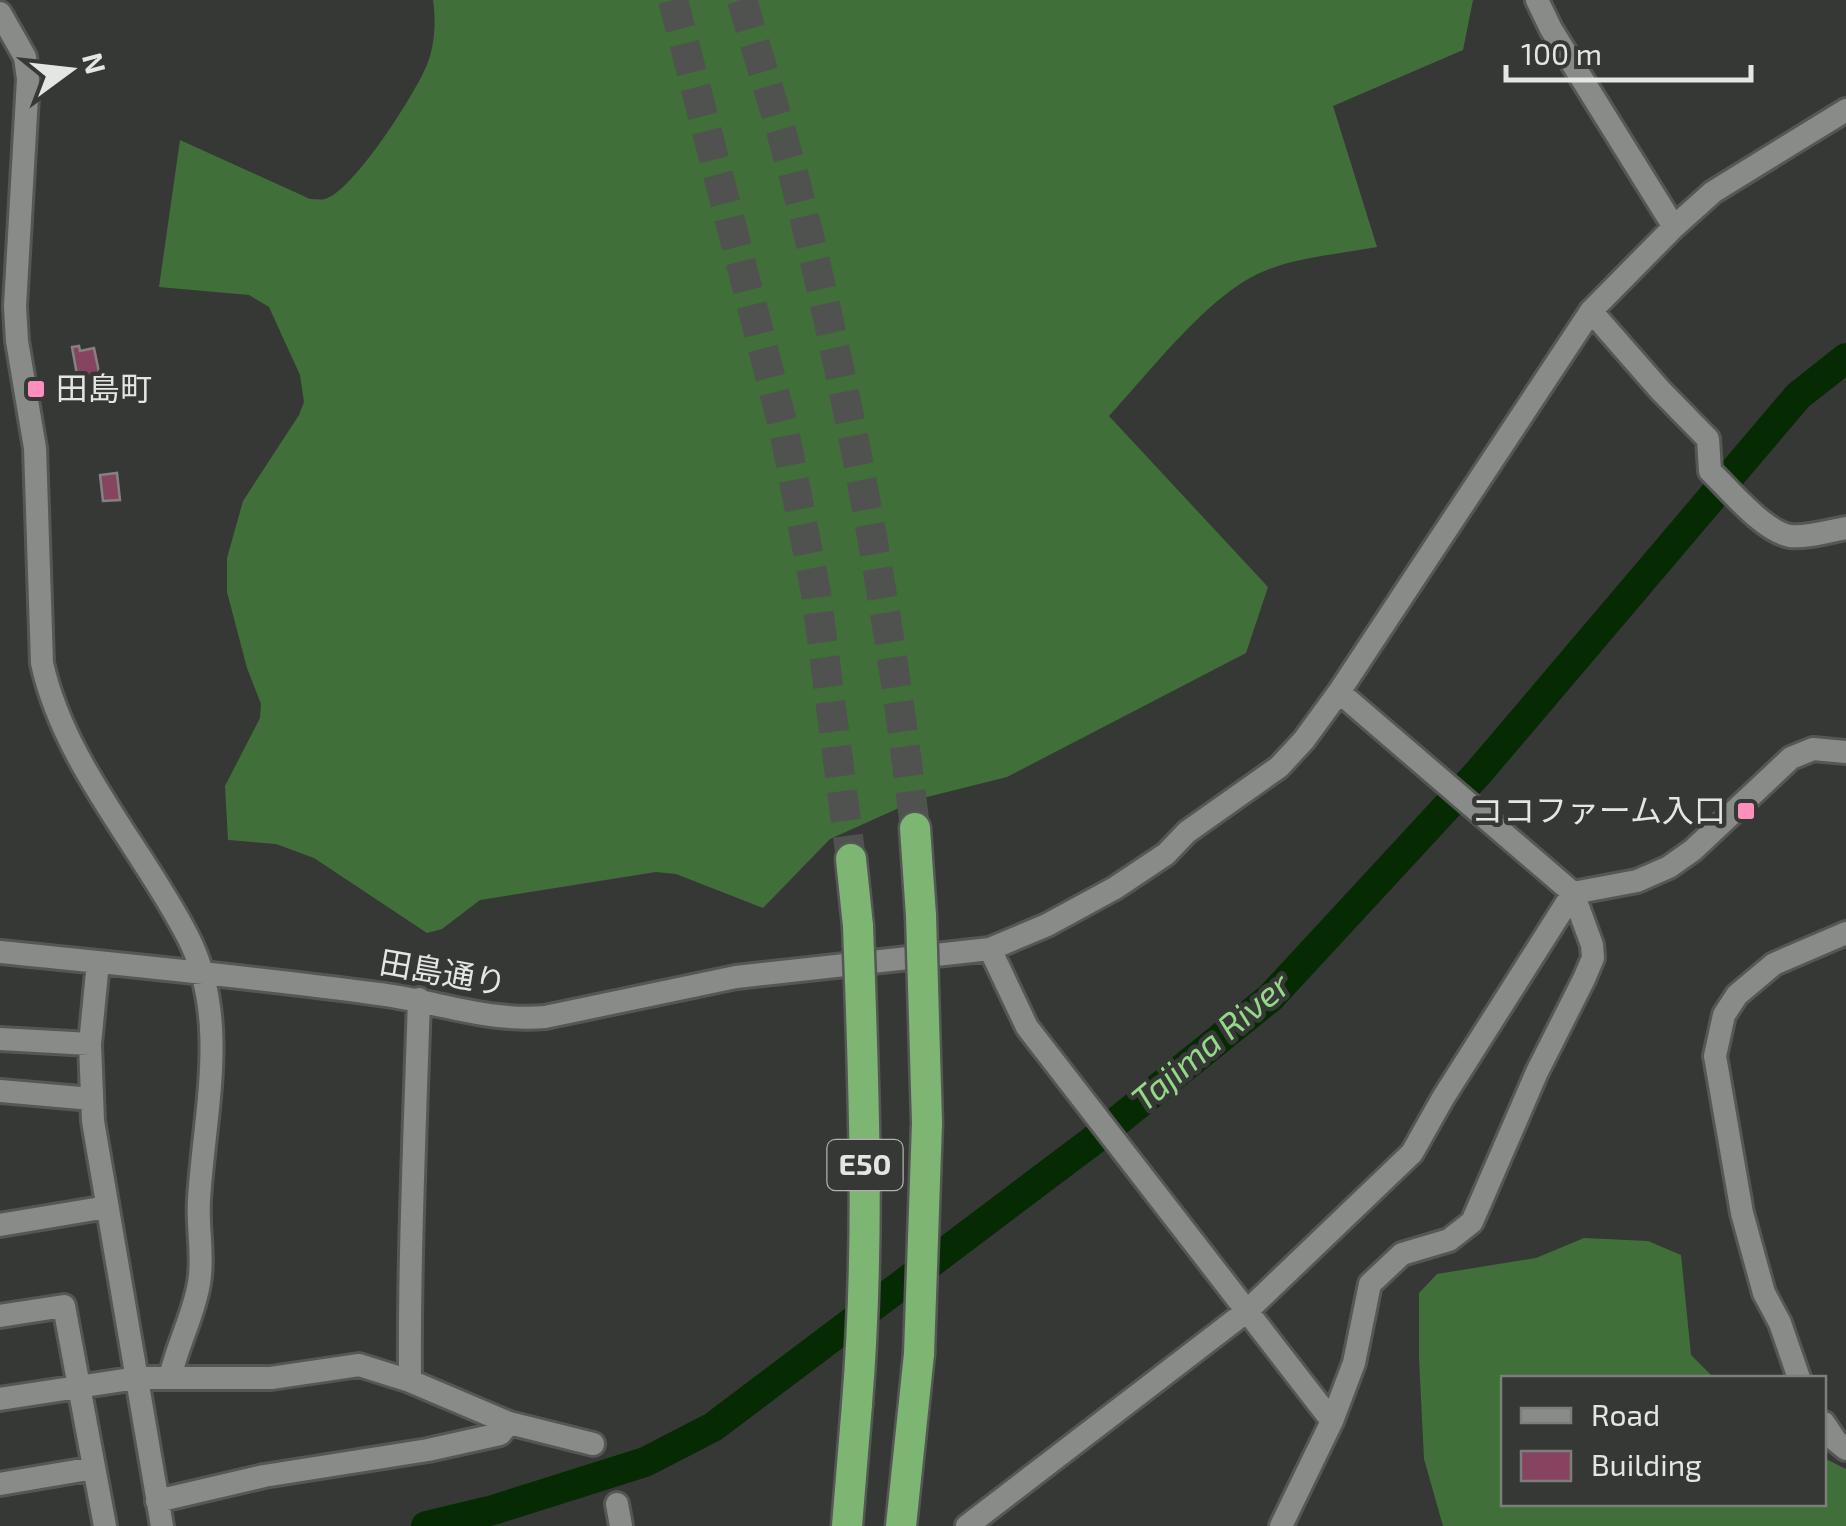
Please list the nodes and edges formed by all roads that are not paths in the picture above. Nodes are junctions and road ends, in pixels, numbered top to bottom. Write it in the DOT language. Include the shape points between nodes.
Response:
graph roads {
  1 [pos="1537,0"];
  2 [pos="0,12"];
  3 [pos="1846,110"];
  4 [pos="1674,228"];
  5 [pos="1592,311"];
  6 [pos="1846,528"];
  7 [pos="1339,692"];
  8 [pos="1846,752"];
  9 [pos="915,828"];
  10 [pos="851,858"];
  11 [pos="1574,894"];
  12 [pos="1846,933"];
  13 [pos="990,949"];
  14 [pos="0,952"];
  15 [pos="98,962"];
  16 [pos="202,971"];
  17 [pos="419,999"];
  18 [pos="0,1040"];
  19 [pos="90,1044"];
  20 [pos="0,1090"];
  21 [pos="92,1099"];
  22 [pos="107,1207"];
  23 [pos="0,1225"];
  24 [pos="1246,1312"];
  25 [pos="0,1316"];
  26 [pos="1798,1376"];
  27 [pos="137,1378"];
  28 [pos="170,1378"];
  29 [pos="410,1382"];
  30 [pos="79,1386"];
  31 [pos="0,1399"];
  32 [pos="1332,1421"];
  33 [pos="508,1423"];
  34 [pos="1826,1426"];
  35 [pos="594,1444"];
  36 [pos="1846,1449"];
  37 [pos="94,1468"];
  38 [pos="0,1484"];
  39 [pos="157,1501"];
  40 [pos="105,1526"];
  41 [pos="162,1526"];
  42 [pos="846,1526"];
  43 [pos="900,1526"];
  44 [pos="967,1526"];
  45 [pos="1282,1526"];
  1 -- 4 [label="street"];
  2 -- 16 [label="street" via="25,57 28,80 15,306 35,448 45,678 76,751"];
  3 -- 4 [label="street, 田島通り" via="1713,192"];
  4 -- 5 [label="street, 田島通り"];
  5 -- 6 [label="street" via="1708,439 1710,470 1759,518 1795,536"];
  5 -- 7 [label="street, 田島通り"];
  7 -- 11 [label="street"];
  7 -- 13 [label="street, 田島通り" via="1279,767 1166,854 1047,925"];
  8 -- 11 [label="street" via="1814,749 1791,758 1669,867"];
  9 -- 43 [label="highway, E50, bridge" via="927,1123 918,1354"];
  10 -- 42 [label="highway, E50, bridge" via="865,1153 862,1316"];
  11 -- 24 [label="street" via="1412,1153"];
  11 -- 32 [label="street" via="1594,958 1472,1222 1449,1240 1402,1254 1370,1284 1354,1363"];
  12 -- 26 [label="street" via="1774,964 1737,995 1724,1015 1715,1056 1742,1213 1764,1293"];
  13 -- 17 [label="street, 田島通り" via="736,977 545,1017 498,1018"];
  13 -- 24 [label="street" via="1027,1027"];
  14 -- 15 [label="street, 田島通り"];
  15 -- 16 [label="street, 田島通り"];
  15 -- 19 [label="street"];
  16 -- 17 [label="street, 田島通り"];
  16 -- 28 [label="street" via="212,1080 199,1192 202,1262"];
  17 -- 29 [label="street"];
  18 -- 19 [label="street"];
  19 -- 21 [label="street"];
  20 -- 21 [label="street"];
  21 -- 22 [label="street"];
  22 -- 23 [label="street"];
  22 -- 27 [label="street"];
  24 -- 32 [label="street"];
  24 -- 44 [label="street"];
  25 -- 30 [label="street" via="64,1306"];
  27 -- 28 [label="street"];
  27 -- 30 [label="street"];
  27 -- 39 [label="street"];
  28 -- 29 [label="street" via="272,1378 359,1365"];
  29 -- 33 [label="street"];
  30 -- 31 [label="street"];
  30 -- 37 [label="street"];
  32 -- 45 [label="street"];
  33 -- 35 [label="street"];
  33 -- 39 [label="street" via="500,1434"];
  34 -- 36 [label="street"];
  37 -- 38 [label="street"];
  37 -- 40 [label="street"];
  39 -- 41 [label="street"];
}
